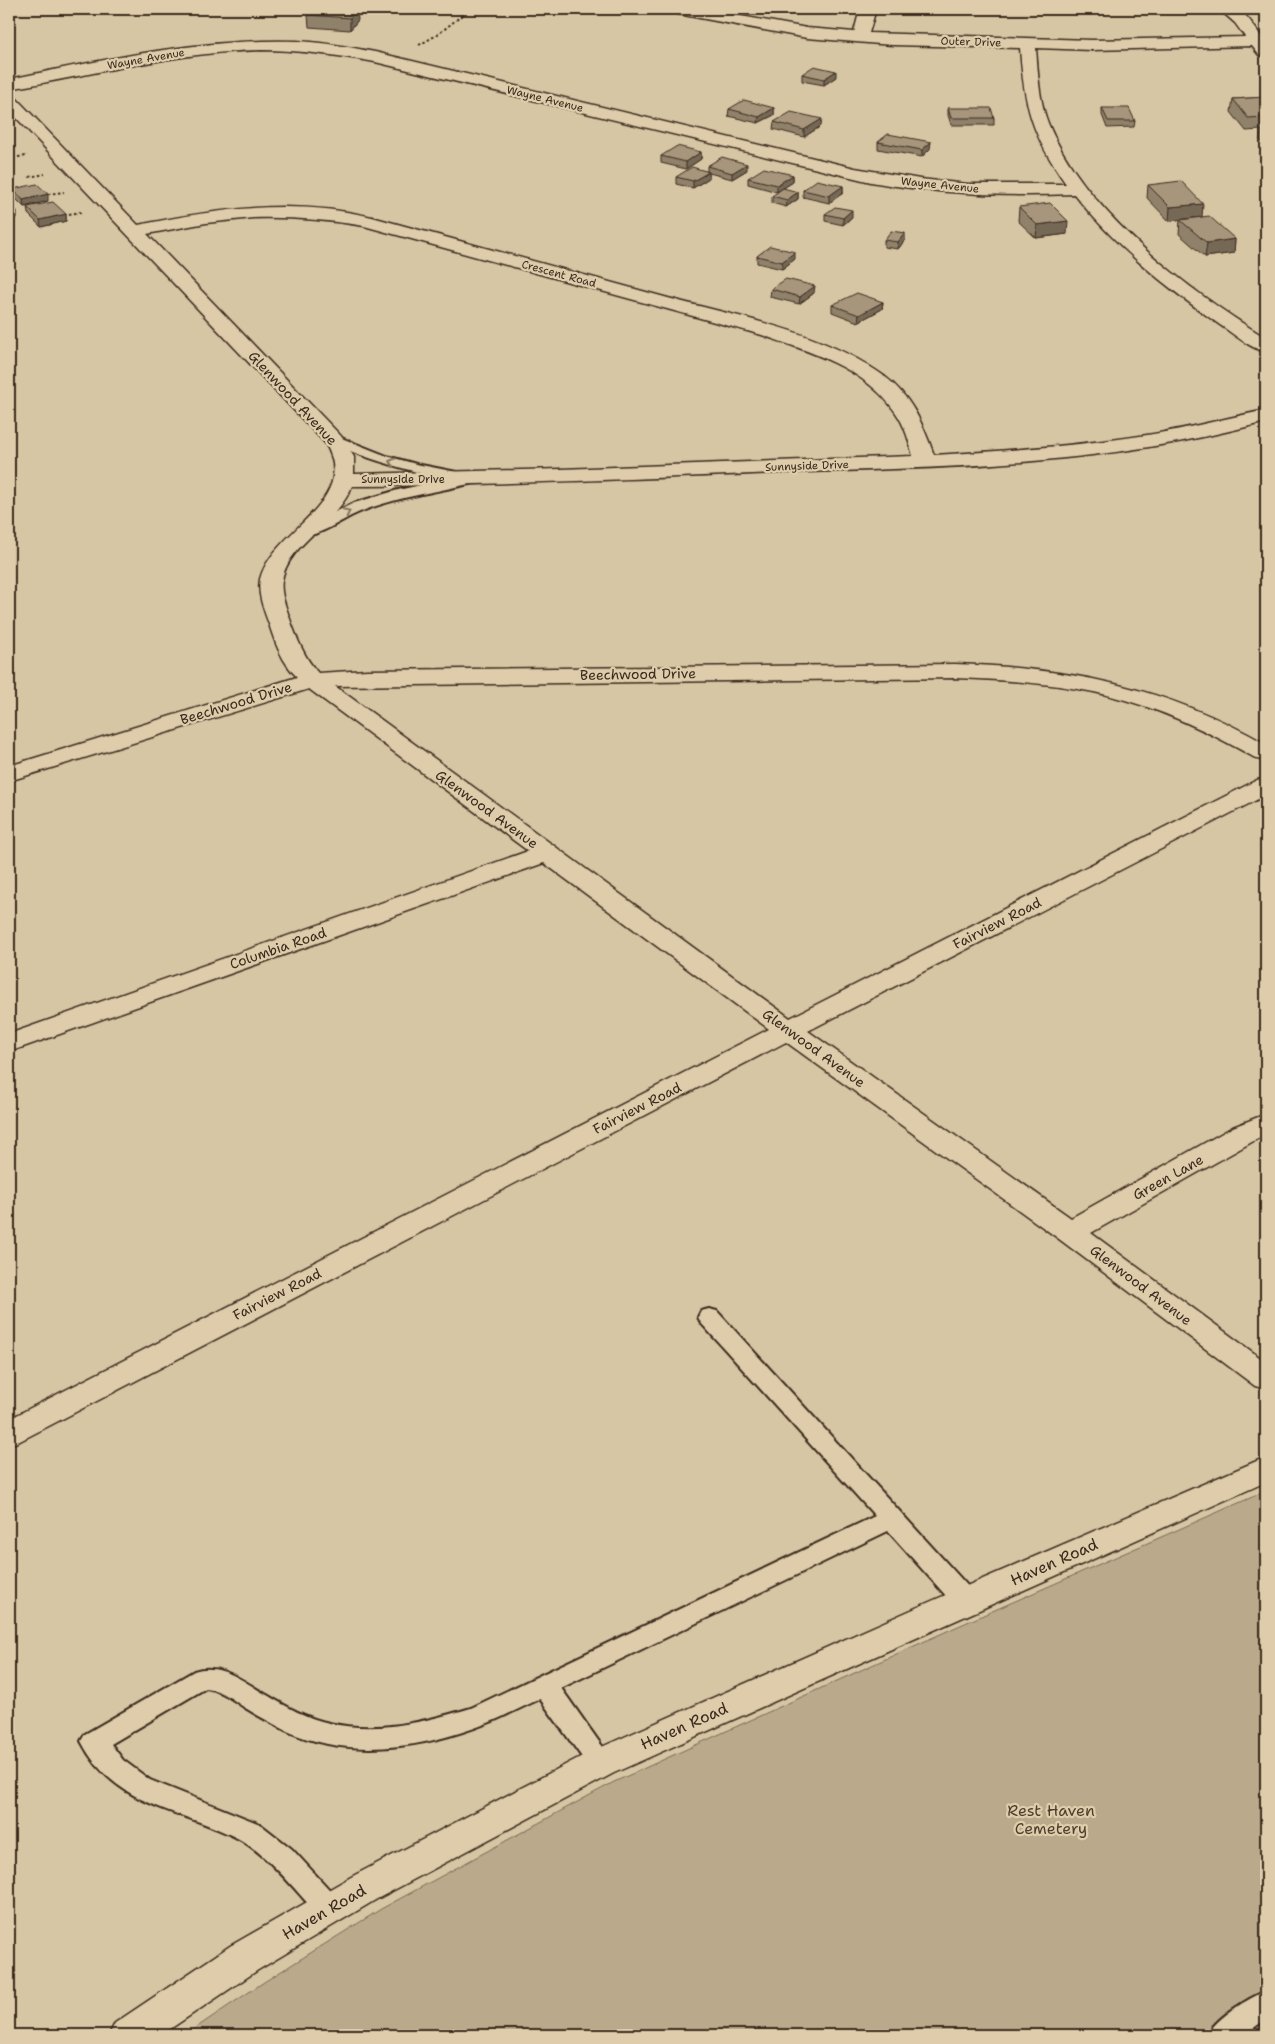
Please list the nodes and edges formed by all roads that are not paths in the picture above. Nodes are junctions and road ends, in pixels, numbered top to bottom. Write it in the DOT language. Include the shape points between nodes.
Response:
graph roads {
  1 [pos="678,9"];
  2 [pos="868,9"];
  3 [pos="1227,9"];
  4 [pos="860,38"];
  5 [pos="1028,44"];
  6 [pos="1263,45"];
  7 [pos="9,84"];
  8 [pos="9,101"];
  9 [pos="1079,189"];
  10 [pos="135,231"];
  11 [pos="1266,346"];
  12 [pos="1266,416"];
  13 [pos="334,440"];
  14 [pos="926,462"];
  15 [pos="474,479"];
  16 [pos="345,480"];
  17 [pos="303,533"];
  18 [pos="312,680"];
  19 [pos="1266,754"];
  20 [pos="9,774"];
  21 [pos="1266,785"];
  22 [pos="548,853"];
  23 [pos="788,1030"];
  24 [pos="9,1043"];
  25 [pos="1266,1123"];
  26 [pos="1070,1232"];
  27 [pos="709,1317"];
  28 [pos="1266,1378"];
  29 [pos="9,1433"];
  30 [pos="1266,1469"];
  31 [pos="892,1518"];
  32 [pos="965,1600"];
  33 [pos="544,1685"];
  34 [pos="601,1763"];
  35 [pos="330,1908"];
  36 [pos="1266,2003"];
  37 [pos="129,2035"];
  38 [pos="1222,2035"];
  1 -- 4 [label="street, Outer Drive" via="778,28"];
  2 -- 4 [label="street"];
  3 -- 6 [label="street"];
  4 -- 5 [label="street, Outer Drive"];
  5 -- 6 [label="street, Outer Drive"];
  5 -- 9 [label="street" via="1033,97 1040,123"];
  7 -- 9 [label="street, Wayne Avenue" via="217,48 295,46 390,61 885,179 968,189"];
  8 -- 10 [label="street, Glenwood Avenue"];
  9 -- 11 [label="street" via="1107,222 1153,265"];
  10 -- 13 [label="street, Glenwood Avenue"];
  10 -- 14 [label="street, Crescent Road" via="238,213 325,214 366,222 770,330 853,364 889,390 907,413"];
  12 -- 14 [label="street, Sunnyside Drive" via="1132,444 1048,454"];
  15 -- 13 [label="lane, one-way" via="406,466"];
  13 -- 16 [label="street, Glenwood Avenue" via="344,458"];
  14 -- 15 [label="street, Sunnyside Drive"];
  15 -- 16 [label="street, Sunnyside Drive"];
  17 -- 15 [label="lane, one-way" via="360,506 403,493"];
  16 -- 17 [label="street, Glenwood Avenue" via="331,506"];
  17 -- 18 [label="street, Glenwood Avenue" via="283,554 271,580 273,604 296,660"];
  18 -- 19 [label="street, Beechwood Drive" via="945,671 1005,673 1060,679 1158,703"];
  18 -- 20 [label="street, Beechwood Drive"];
  18 -- 22 [label="street, Glenwood Avenue"];
  21 -- 23 [label="street, Fairview Road"];
  22 -- 23 [label="street, Glenwood Avenue"];
  22 -- 24 [label="street, Columbia Road"];
  23 -- 26 [label="street, Glenwood Avenue"];
  23 -- 29 [label="street, Fairview Road"];
  25 -- 26 [label="street, Green Lane"];
  26 -- 28 [label="street, Glenwood Avenue"];
  27 -- 31 [label="lane"];
  30 -- 32 [label="street, Haven Road"];
  31 -- 32 [label="lane"];
  31 -- 33 [label="lane"];
  32 -- 34 [label="street, Haven Road"];
  33 -- 34 [label="lane"];
  33 -- 35 [label="lane" via="479,1716 437,1730 394,1738 360,1738 306,1728 219,1679 203,1678 94,1741 114,1768 141,1788 250,1832 282,1857"];
  34 -- 35 [label="street, Haven Road"];
  35 -- 37 [label="street, Haven Road" via="244,1958"];
  36 -- 38 [label="lane"];
}
